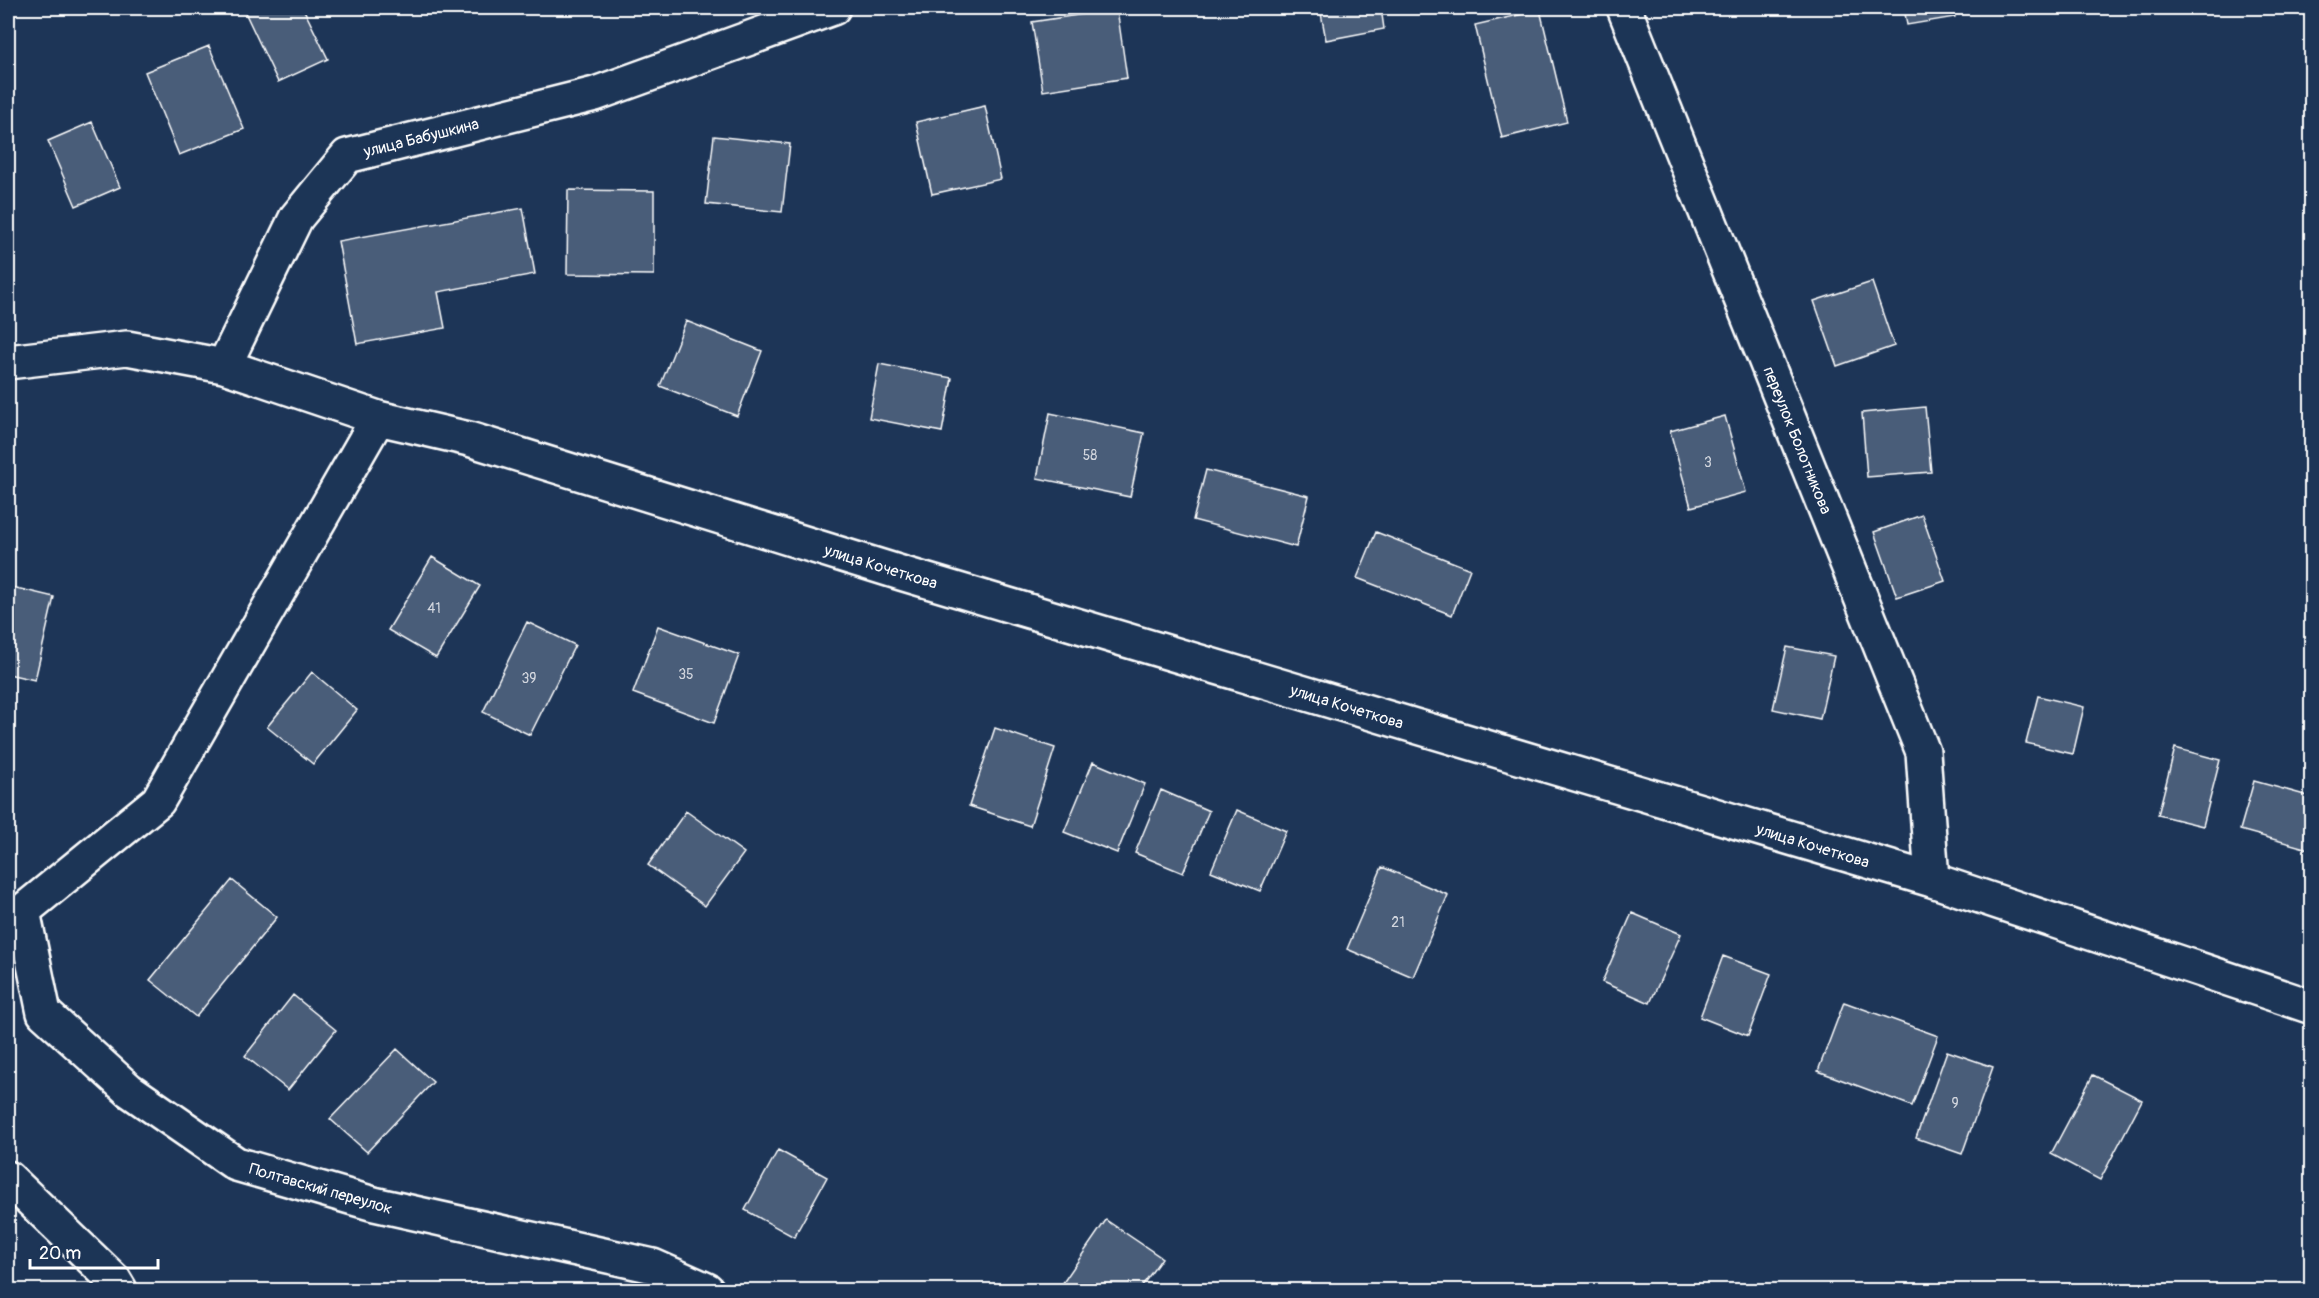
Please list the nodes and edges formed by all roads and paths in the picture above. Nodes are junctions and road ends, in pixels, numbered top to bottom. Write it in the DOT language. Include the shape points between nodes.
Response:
graph roads {
  1 [pos="833,8"];
  2 [pos="1624,8"];
  3 [pos="8,362"];
  4 [pos="224,366"];
  5 [pos="378,417"];
  6 [pos="1932,880"];
  7 [pos="15,908"];
  8 [pos="2312,1007"];
  9 [pos="8,1178"];
  10 [pos="117,1285"];
  11 [pos="707,1290"];
  1 -- 4 [label="street, улица Бабушкина" via="594,94 347,156 296,218"];
  2 -- 6 [label="street, переулок Болотникова" via="1923,752"];
  3 -- 4 [label="street" via="127,348"];
  4 -- 5 [label="street, улица Кочеткова"];
  5 -- 6 [label="street, улица Кочеткова" via="469,439 901,573"];
  5 -- 7 [label="street" via="158,801"];
  6 -- 8 [label="street, улица Кочеткова"];
  7 -- 11 [label="street, Полтавский переулок" via="44,1013 129,1090 236,1164 374,1204 653,1266"];
  9 -- 10 [label="street"];
}
